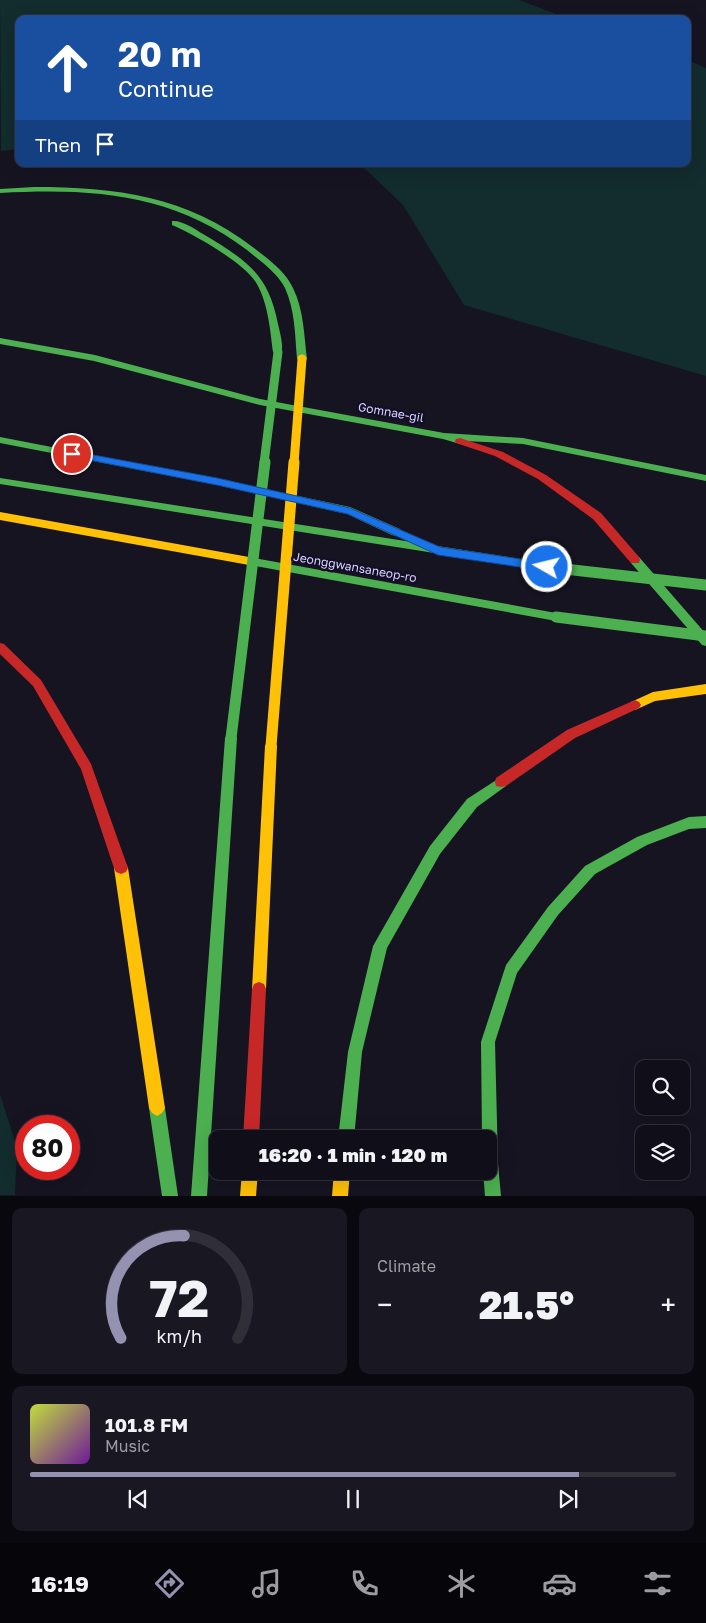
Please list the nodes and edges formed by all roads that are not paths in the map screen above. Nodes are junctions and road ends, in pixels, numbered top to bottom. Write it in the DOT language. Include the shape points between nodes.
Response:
graph roads {
  1 [pos="0,190"];
  2 [pos="0,202"];
  3 [pos="104,203"];
  4 [pos="167,220"];
  5 [pos="0,341"];
  6 [pos="444,436"];
  7 [pos="0,440"];
  8 [pos="706,478"];
  9 [pos="0,482"];
  10 [pos="0,516"];
  11 [pos="438,551"];
  12 [pos="706,585"];
  13 [pos="706,636"];
  14 [pos="706,642"];
  15 [pos="0,647"];
  16 [pos="706,689"];
  17 [pos="706,822"];
  18 [pos="251,1130"];
  19 [pos="347,1130"];
  20 [pos="249,1180"];
  21 [pos="341,1180"];
  22 [pos="170,1196"];
  23 [pos="199,1196"];
  24 [pos="248,1196"];
  25 [pos="340,1196"];
  26 [pos="493,1196"];
  1 -- 18 [label="main road, bridge" via="34,187 115,191 173,205 221,226 258,254 288,287 298,324 302,359 271,746"];
  2 -- 3 [label="main road" via="85,198"];
  4 -- 23 [label="main road, bridge" via="184,226 229,254 259,280 274,323 278,352 231,738"];
  5 -- 6 [label="main road, Gomnae-gil" via="95,358 260,402"];
  6 -- 8 [label="main road" via="523,441"];
  6 -- 14 [label="main road, Gomnae-gil" via="507,459 542,477 598,516"];
  7 -- 11 [label="main road" via="350,511"];
  9 -- 11 [label="main road" via="195,509"];
  10 -- 13 [label="main road, Jeonggwansaneop-ro, bridge" via="556,617"];
  11 -- 12 [label="main road, bridge"];
  15 -- 22 [label="main road" via="37,683 88,768 121,869"];
  16 -- 19 [label="main road" via="653,697 571,734 472,803 435,850 380,946 355,1052"];
  17 -- 26 [label="main road" via="689,823 642,841 590,870 553,911 511,970 488,1042"];
  20 -- 24 [label="main road"];
  21 -- 25 [label="main road"];
}
